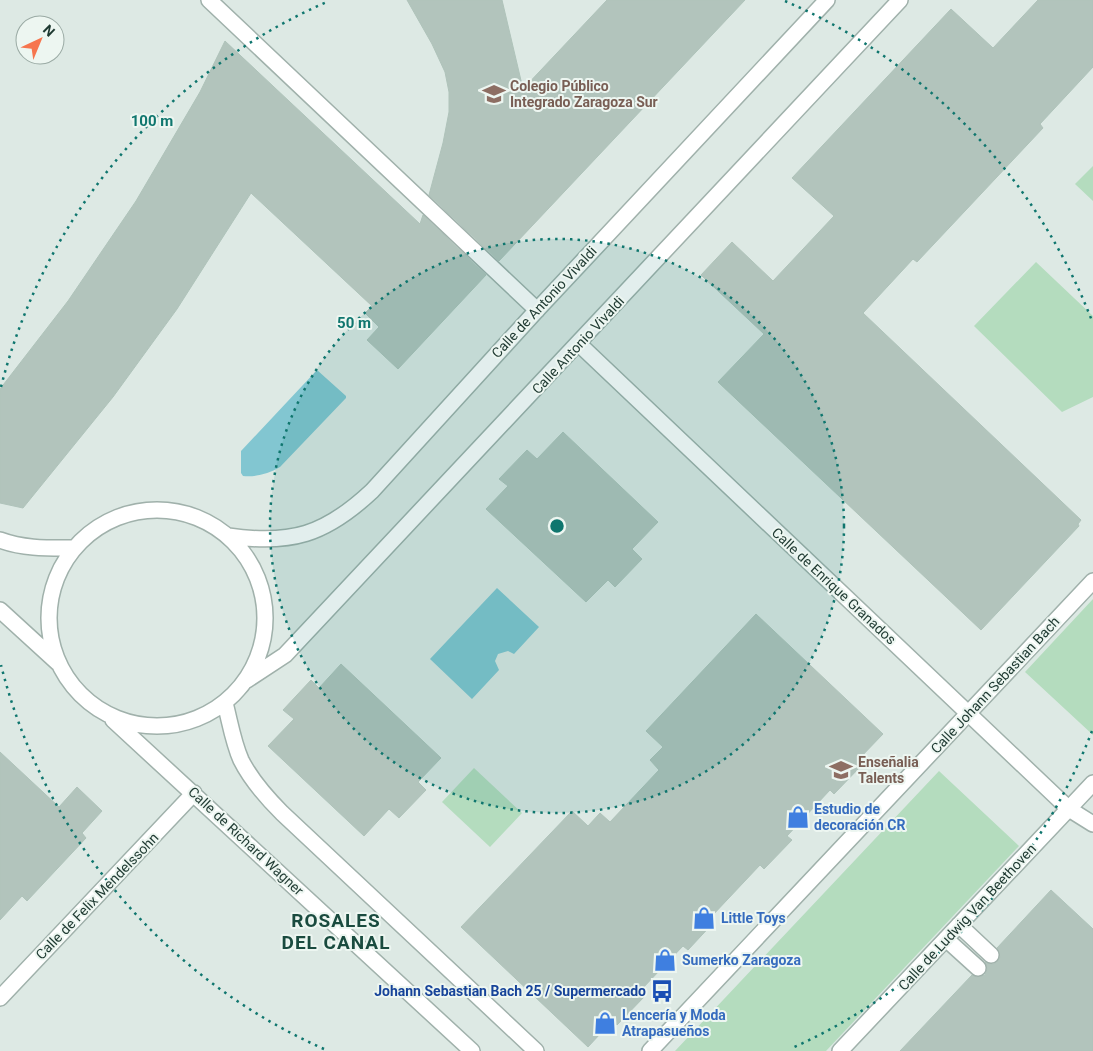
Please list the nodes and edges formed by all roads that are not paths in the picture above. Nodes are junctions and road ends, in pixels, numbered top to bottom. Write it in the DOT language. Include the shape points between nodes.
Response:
graph roads {
  1 [pos="209,0"];
  2 [pos="827,0"];
  3 [pos="900,0"];
  4 [pos="537,310"];
  5 [pos="579,344"];
  6 [pos="228,536"];
  7 [pos="0,540"];
  8 [pos="74,548"];
  9 [pos="1093,581"];
  10 [pos="0,610"];
  11 [pos="58,663"];
  12 [pos="247,680"];
  13 [pos="225,703"];
  14 [pos="968,713"];
  15 [pos="107,714"];
  16 [pos="1093,783"];
  17 [pos="194,794"];
  18 [pos="1069,809"];
  19 [pos="1093,824"];
  20 [pos="959,925"];
  21 [pos="946,939"];
  22 [pos="991,955"];
  23 [pos="978,968"];
  24 [pos="0,998"];
  25 [pos="472,1051"];
  26 [pos="536,1051"];
  27 [pos="650,1051"];
  28 [pos="840,1051"];
  1 -- 4 [label="street"];
  2 -- 4 [label="street, Calle de Antonio Vivaldi"];
  3 -- 5 [label="street, Calle Antonio Vivaldi"];
  4 -- 6 [label="street, Calle de Antonio Vivaldi" via="355,507 310,533 256,540"];
  5 -- 12 [label="street, Calle Antonio Vivaldi" via="285,655"];
  5 -- 14 [label="street, Calle de Enrique Granados"];
  6 -- 8 [label="street" via="204,520 176,511 147,510 119,516 94,530"];
  6 -- 12 [label="street" via="246,556 258,579 265,604 265,631 259,656"];
  7 -- 8 [label="street" via="13,545"];
  8 -- 11 [label="street" via="59,570 48,616"];
  9 -- 14 [label="street, Calle Johann Sebastian Bach"];
  10 -- 11 [label="street"];
  11 -- 15 [label="street" via="70,684"];
  12 -- 13 [label="street"];
  13 -- 15 [label="street" via="188,722 155,727 130,724"];
  13 -- 26 [label="street" via="241,760 258,788"];
  14 -- 18 [label="street, Calle de Enrique Granados"];
  14 -- 27 [label="street, Calle Johann Sebastian Bach"];
  15 -- 17 [label="street, Calle de Richard Wagner"];
  16 -- 18 [label="street, Calle de Ludwig Van Beethoven"];
  17 -- 24 [label="street, Calle de Felix Mendelssohn"];
  17 -- 25 [label="street, Calle de Richard Wagner"];
  18 -- 19 [label="street, Calle de Enrique Granados"];
  18 -- 20 [label="street, Calle de Ludwig Van Beethoven"];
  20 -- 21 [label="street, Calle de Ludwig Van Beethoven"];
  20 -- 22 [label="street"];
  21 -- 23 [label="street"];
  21 -- 28 [label="street, Calle de Ludwig Van Beethoven"];
}
